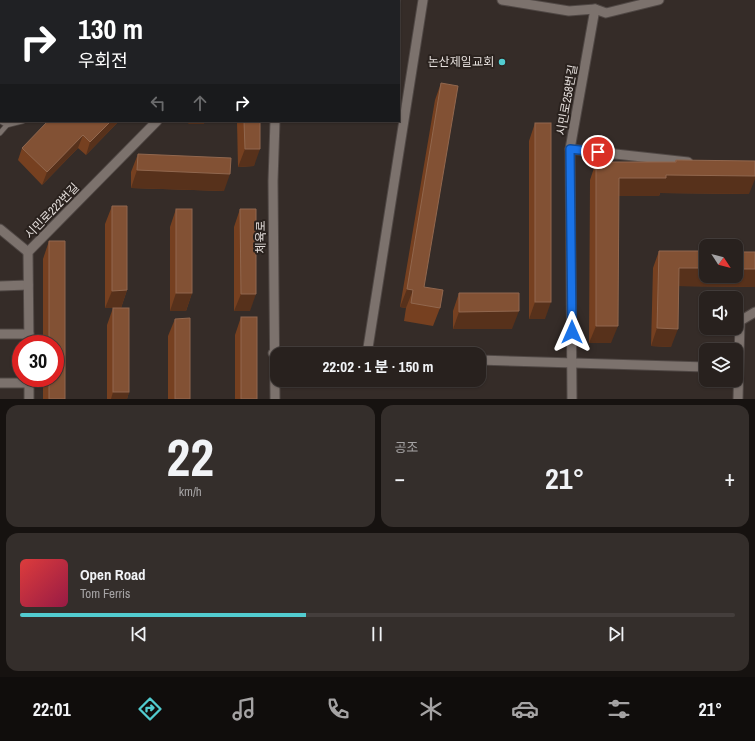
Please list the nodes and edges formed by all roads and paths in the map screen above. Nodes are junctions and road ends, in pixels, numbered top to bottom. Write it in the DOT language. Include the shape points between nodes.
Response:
graph roads {
  1 [pos="423,0"];
  2 [pos="502,0"];
  3 [pos="658,0"];
  4 [pos="595,9"];
  5 [pos="2,122"];
  6 [pos="19,122"];
  7 [pos="156,122"];
  8 [pos="274,122"];
  9 [pos="7,125"];
  10 [pos="0,132"];
  11 [pos="570,149"];
  12 [pos="696,162"];
  13 [pos="0,229"];
  14 [pos="28,252"];
  15 [pos="28,285"];
  16 [pos="0,286"];
  17 [pos="755,312"];
  18 [pos="0,334"];
  19 [pos="29,334"];
  20 [pos="739,343"];
  21 [pos="273,347"];
  22 [pos="367,347"];
  23 [pos="486,360"];
  24 [pos="572,363"];
  25 [pos="699,367"];
  26 [pos="12,382"];
  27 [pos="0,383"];
  28 [pos="29,387"];
  29 [pos="274,387"];
  30 [pos="738,387"];
  31 [pos="29,399"];
  32 [pos="274,399"];
  33 [pos="572,399"];
  34 [pos="738,399"];
  1 -- 22 [label="street"];
  2 -- 4 [label="street" via="569,11"];
  3 -- 4 [label="street" via="606,13"];
  4 -- 11 [label="street, 시민로258번길"];
  5 -- 9 [label="lane"];
  6 -- 9 [label="lane"];
  7 -- 14 [label="street, 시민로222번길"];
  8 -- 21 [label="street, 체육로"];
  9 -- 10 [label="lane"];
  11 -- 12 [label="street"];
  11 -- 24 [label="street, 시민로258번길"];
  13 -- 14 [label="street"];
  14 -- 15 [label="street, 시민로222번길"];
  15 -- 16 [label="street"];
  15 -- 19 [label="street, 시민로222번길"];
  17 -- 20 [label="street" via="740,322"];
  18 -- 19 [label="street"];
  23 -- 24 [label="street"];
  24 -- 25 [label="street"];
  24 -- 33 [label="street, 시민로258번길"];
  26 -- 27 [label="street"];
  28 -- 31 [label="street"];
  29 -- 32 [label="street, 체육로"];
  30 -- 34 [label="street"];
}
